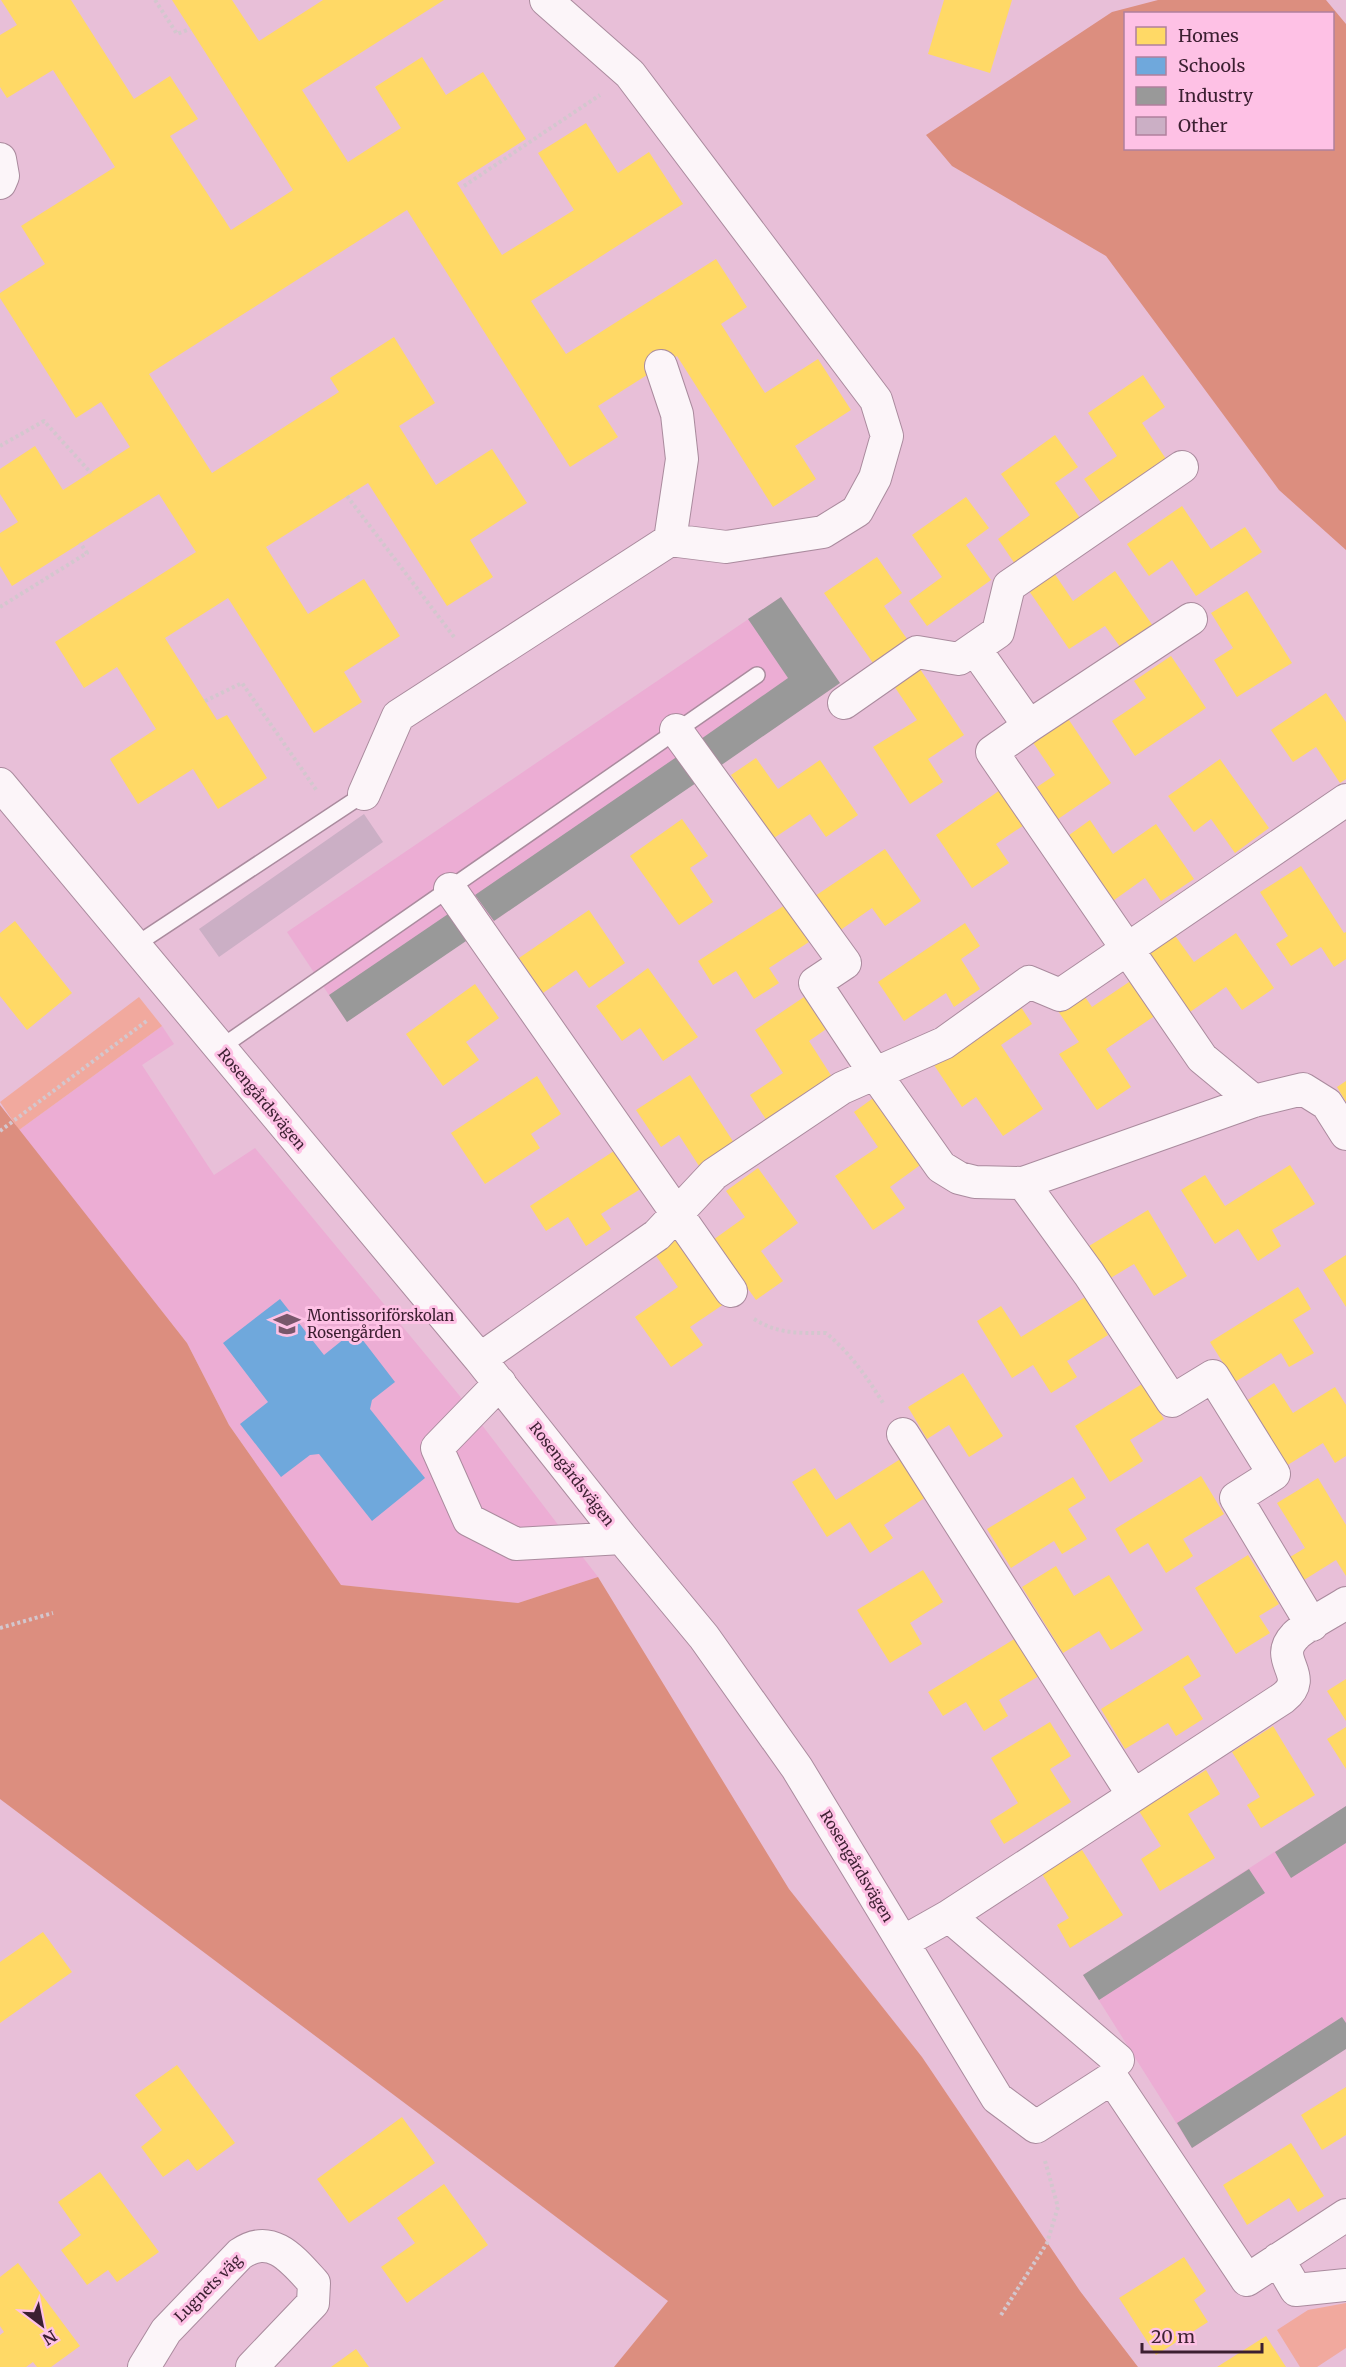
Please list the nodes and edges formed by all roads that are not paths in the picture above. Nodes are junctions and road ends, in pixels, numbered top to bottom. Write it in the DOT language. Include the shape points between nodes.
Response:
graph roads {
  1 [pos="546,0"];
  2 [pos="0,159"];
  3 [pos="0,183"];
  4 [pos="661,366"];
  5 [pos="1182,467"];
  6 [pos="670,540"];
  7 [pos="1191,619"];
  8 [pos="975,649"];
  9 [pos="757,675"];
  10 [pos="844,703"];
  11 [pos="1029,726"];
  12 [pos="676,730"];
  13 [pos="0,784"];
  14 [pos="364,794"];
  15 [pos="1346,800"];
  16 [pos="450,889"];
  17 [pos="134,946"];
  18 [pos="1128,949"];
  19 [pos="220,1048"];
  20 [pos="874,1072"];
  21 [pos="1254,1101"];
  22 [pos="1346,1134"];
  23 [pos="1023,1184"];
  24 [pos="677,1212"];
  25 [pos="731,1291"];
  26 [pos="480,1359"];
  27 [pos="500,1383"];
  28 [pos="903,1434"];
  29 [pos="622,1538"];
  30 [pos="1346,1603"];
  31 [pos="1312,1625"];
  32 [pos="1133,1795"];
  33 [pos="949,1916"];
  34 [pos="903,1942"];
  35 [pos="1115,2069"];
  36 [pos="1346,2215"];
  37 [pos="1278,2259"];
  38 [pos="1346,2285"];
  39 [pos="144,2367"];
  40 [pos="252,2367"];
  1 -- 6 [label="street" via="630,74 876,400 887,436 875,478 857,511 823,532 726,547"];
  2 -- 3 [label="street"];
  4 -- 6 [label="street" via="677,414 682,459"];
  5 -- 8 [label="street" via="1009,585 998,632"];
  6 -- 14 [label="street" via="398,716"];
  7 -- 11 [label="street"];
  8 -- 10 [label="street" via="959,659 917,652"];
  8 -- 11 [label="street"];
  9 -- 12 [label="lane"];
  11 -- 18 [label="street" via="992,752"];
  12 -- 16 [label="lane"];
  12 -- 20 [label="street" via="845,963 815,983"];
  13 -- 17 [label="street, Rosengårdsvägen"];
  14 -- 17 [label="lane"];
  15 -- 18 [label="street"];
  16 -- 19 [label="lane"];
  16 -- 24 [label="street"];
  17 -- 19 [label="street, Rosengårdsvägen"];
  18 -- 20 [label="street" via="1060,995 1029,982 944,1043"];
  18 -- 21 [label="street" via="1202,1058"];
  19 -- 26 [label="street, Rosengårdsvägen"];
  20 -- 23 [label="street" via="941,1167 959,1179"];
  20 -- 24 [label="street" via="842,1088 714,1174"];
  21 -- 22 [label="street" via="1303,1089 1327,1104"];
  21 -- 23 [label="street"];
  23 -- 31 [label="street" via="1089,1274 1172,1401 1213,1376 1274,1474 1236,1498"];
  24 -- 25 [label="street"];
  24 -- 26 [label="street" via="657,1235"];
  26 -- 27 [label="street, Rosengårdsvägen"];
  27 -- 29 [label="street, Rosengårdsvägen"];
  27 -- 29 [label="street" via="437,1448 469,1520 516,1544"];
  28 -- 32 [label="street"];
  29 -- 34 [label="street, Rosengårdsvägen" via="704,1637 797,1768"];
  30 -- 31 [label="street"];
  31 -- 32 [label="street" via="1295,1636 1288,1648 1286,1661 1294,1676 1292,1690"];
  32 -- 33 [label="street"];
  33 -- 34 [label="street"];
  33 -- 35 [label="street"];
  34 -- 35 [label="street, Rosengårdsvägen" via="997,2098 1036,2127"];
  35 -- 37 [label="street" via="1247,2280"];
  36 -- 37 [label="street"];
  37 -- 38 [label="street" via="1296,2290"];
  39 -- 40 [label="street, Lugnets väg" via="166,2331 240,2254 260,2245 292,2258 314,2283 313,2303"];
}
